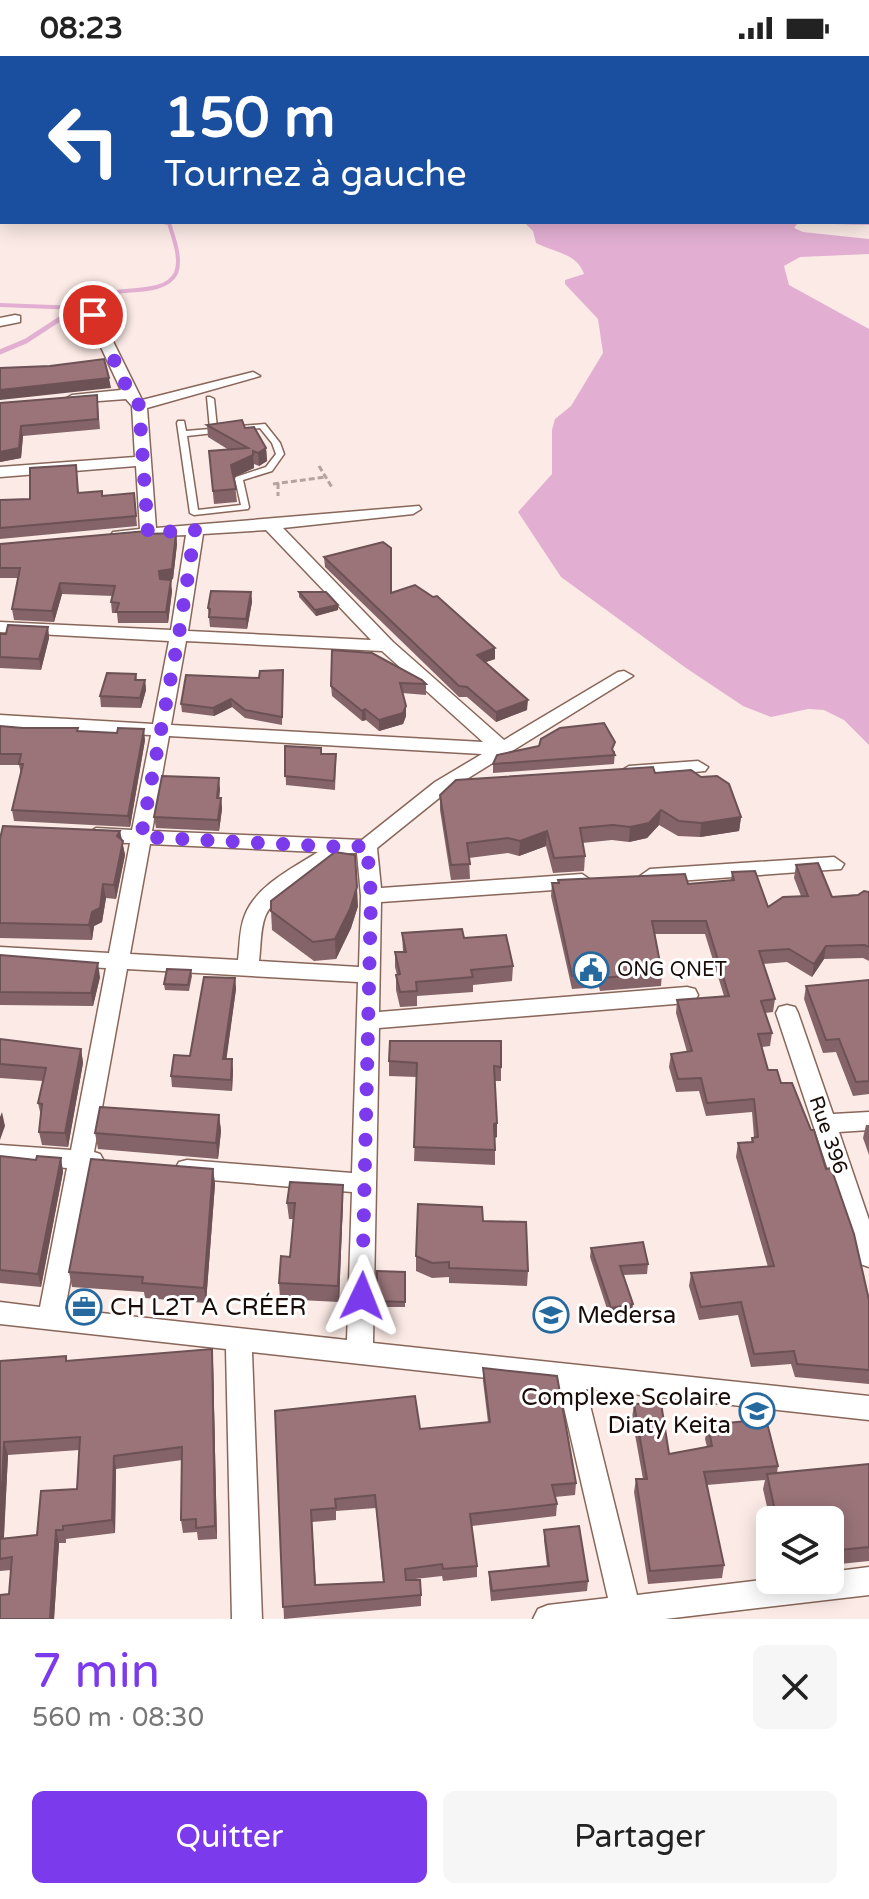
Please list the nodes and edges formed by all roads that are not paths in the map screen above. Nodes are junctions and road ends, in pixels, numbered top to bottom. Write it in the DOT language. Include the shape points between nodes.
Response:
graph roads {
  1 [pos="93,315"];
  2 [pos="15,319"];
  3 [pos="0,322"];
  4 [pos="253,376"];
  5 [pos="210,399"];
  6 [pos="58,400"];
  7 [pos="135,400"];
  8 [pos="181,423"];
  9 [pos="214,431"];
  10 [pos="183,434"];
  11 [pos="143,461"];
  12 [pos="0,472"];
  13 [pos="413,509"];
  14 [pos="195,521"];
  15 [pos="270,525"];
  16 [pos="148,533"];
  17 [pos="103,537"];
  18 [pos="0,627"];
  19 [pos="179,634"];
  20 [pos="387,646"];
  21 [pos="624,676"];
  22 [pos="0,721"];
  23 [pos="162,730"];
  24 [pos="502,749"];
  25 [pos="698,767"];
  26 [pos="608,774"];
  27 [pos="487,783"];
  28 [pos="442,786"];
  29 [pos="78,834"];
  30 [pos="141,837"];
  31 [pos="367,846"];
  32 [pos="341,847"];
  33 [pos="834,864"];
  34 [pos="633,878"];
  35 [pos="602,880"];
  36 [pos="371,896"];
  37 [pos="0,955"];
  38 [pos="118,961"];
  39 [pos="247,969"];
  40 [pos="369,975"];
  41 [pos="687,995"];
  42 [pos="787,1013"];
  43 [pos="368,1021"];
  44 [pos="869,1121"];
  45 [pos="824,1124"];
  46 [pos="0,1154"];
  47 [pos="81,1160"];
  48 [pos="113,1163"];
  49 [pos="160,1167"];
  50 [pos="365,1184"];
  51 [pos="869,1257"];
  52 [pos="0,1313"];
  53 [pos="51,1318"];
  54 [pos="239,1339"];
  55 [pos="360,1352"];
  56 [pos="570,1375"];
  57 [pos="869,1408"];
  58 [pos="869,1581"];
  59 [pos="627,1614"];
  60 [pos="247,1619"];
  61 [pos="548,1619"];
  1 -- 7 [label="street"];
  2 -- 3 [label="street"];
  4 -- 7 [label="street"];
  5 -- 9 [label="lane"];
  6 -- 7 [label="street"];
  7 -- 11 [label="street"];
  8 -- 10 [label="lane"];
  9 -- 10 [label="lane"];
  9 -- 14 [label="lane" via="262,426 280,454 269,469 239,479 245,507"];
  10 -- 14 [label="lane"];
  11 -- 12 [label="street"];
  11 -- 16 [label="street"];
  13 -- 15 [label="street"];
  14 -- 15 [label="street"];
  14 -- 16 [label="street"];
  14 -- 19 [label="street"];
  15 -- 20 [label="street"];
  16 -- 17 [label="street"];
  18 -- 19 [label="street"];
  19 -- 20 [label="street"];
  19 -- 23 [label="street"];
  20 -- 24 [label="street"];
  21 -- 24 [label="street"];
  22 -- 23 [label="street"];
  23 -- 24 [label="street"];
  23 -- 30 [label="street"];
  24 -- 28 [label="street"];
  25 -- 26 [label="street"];
  27 -- 28 [label="street"];
  28 -- 31 [label="street"];
  29 -- 30 [label="street"];
  30 -- 32 [label="street"];
  30 -- 38 [label="street"];
  31 -- 32 [label="street"];
  31 -- 36 [label="street"];
  32 -- 39 [label="street" via="266,899 252,927"];
  33 -- 34 [label="street"];
  35 -- 36 [label="street"];
  36 -- 40 [label="street"];
  37 -- 38 [label="street"];
  38 -- 39 [label="street"];
  38 -- 47 [label="street"];
  39 -- 40 [label="street"];
  40 -- 43 [label="street"];
  41 -- 43 [label="street"];
  42 -- 45 [label="street, Rue 396"];
  43 -- 50 [label="street"];
  44 -- 45 [label="street"];
  45 -- 51 [label="street, Rue 396"];
  46 -- 47 [label="street"];
  47 -- 48 [label="street"];
  47 -- 53 [label="street"];
  49 -- 50 [label="street"];
  50 -- 55 [label="street"];
  52 -- 53 [label="street"];
  53 -- 54 [label="street"];
  54 -- 55 [label="street"];
  54 -- 60 [label="street"];
  55 -- 56 [label="street"];
  56 -- 57 [label="street"];
  56 -- 59 [label="street"];
  58 -- 59 [label="street"];
  59 -- 61 [label="street"];
}
